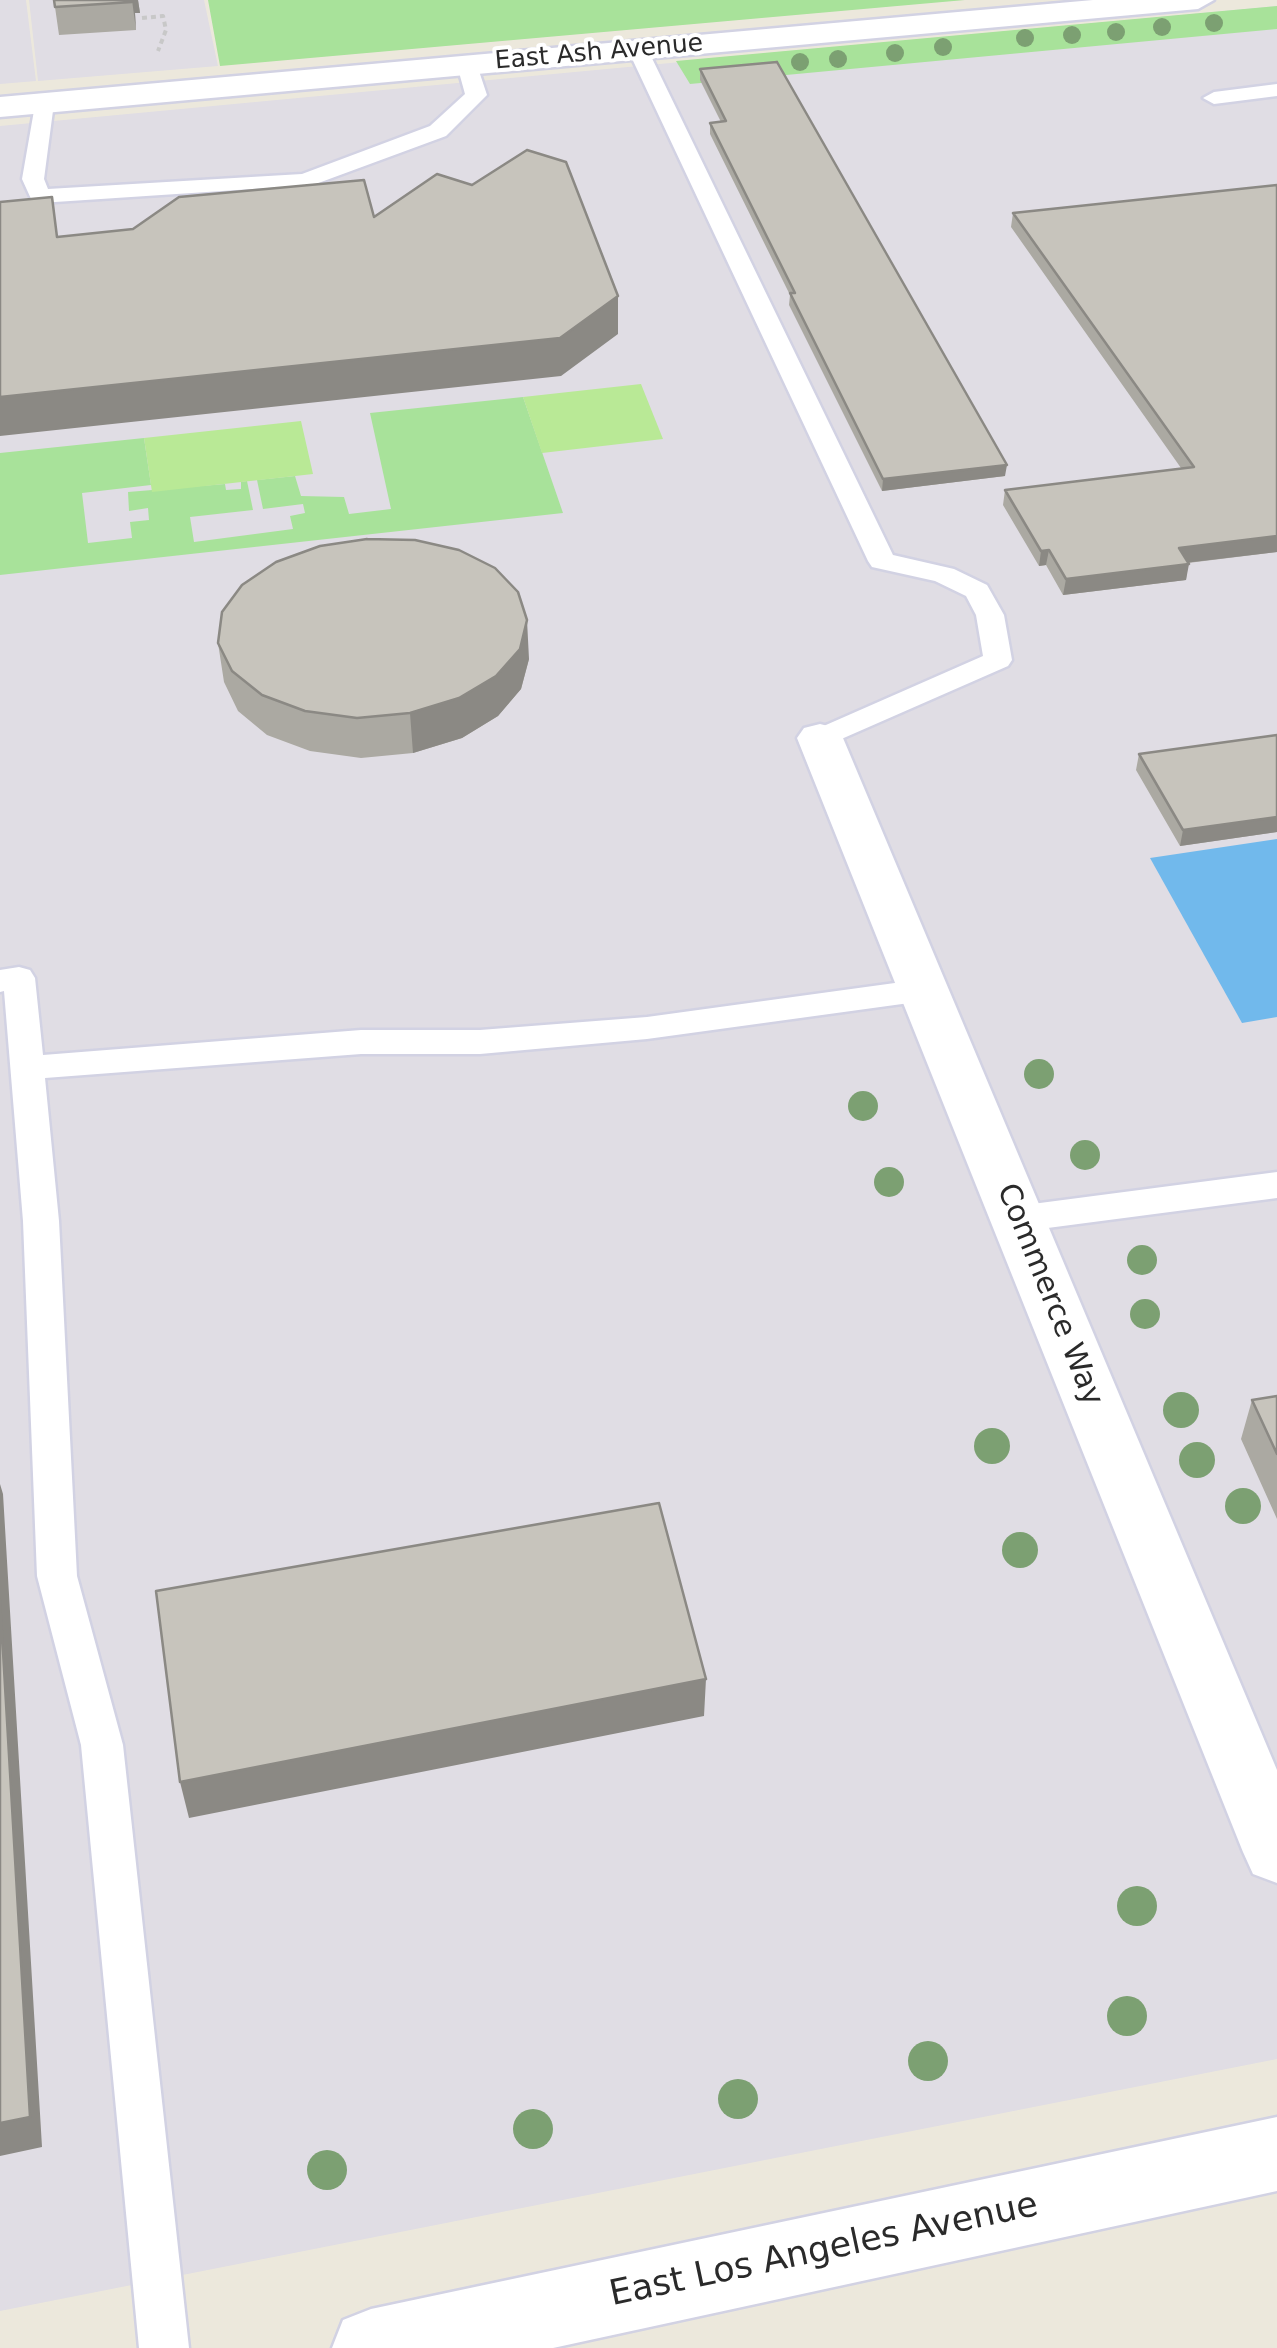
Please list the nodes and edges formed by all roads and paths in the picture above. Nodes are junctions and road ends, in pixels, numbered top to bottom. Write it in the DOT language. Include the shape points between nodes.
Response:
graph roads {
  1 [pos="1198,0"];
  2 [pos="142,18"];
  3 [pos="638,50"];
  4 [pos="160,58"];
  5 [pos="467,65"];
  6 [pos="1277,90"];
  7 [pos="1214,98"];
  8 [pos="42,103"];
  9 [pos="0,107"];
  10 [pos="820,738"];
  11 [pos="0,981"];
  12 [pos="924,990"];
  13 [pos="27,1068"];
  14 [pos="1277,1185"];
  15 [pos="1018,1219"];
  16 [pos="1277,1852"];
  17 [pos="1277,2154"];
  18 [pos="164,2348"];
  19 [pos="371,2348"];
  1 -- 3 [label="street, East Ash Avenue"];
  2 -- 4 [label="path" via="163,16"];
  3 -- 5 [label="street, East Ash Avenue"];
  3 -- 10 [label="lane" via="882,561 944,575 978,591 990,615 998,660"];
  5 -- 8 [label="street, East Ash Avenue"];
  5 -- 8 [label="lane" via="476,95 438,131 305,180 40,196 33,180"];
  6 -- 7 [label="lane"];
  8 -- 9 [label="street, East Ash Avenue"];
  10 -- 12 [label="street, Commerce Way"];
  11 -- 13 [label="lane" via="20,978"];
  12 -- 13 [label="lane" via="646,1028"];
  12 -- 15 [label="street, Commerce Way"];
  13 -- 18 [label="lane" via="57,1576 102,1745"];
  14 -- 15 [label="lane"];
  15 -- 16 [label="street, Commerce Way"];
  17 -- 19 [label="street, East Los Angeles Avenue"];
}
